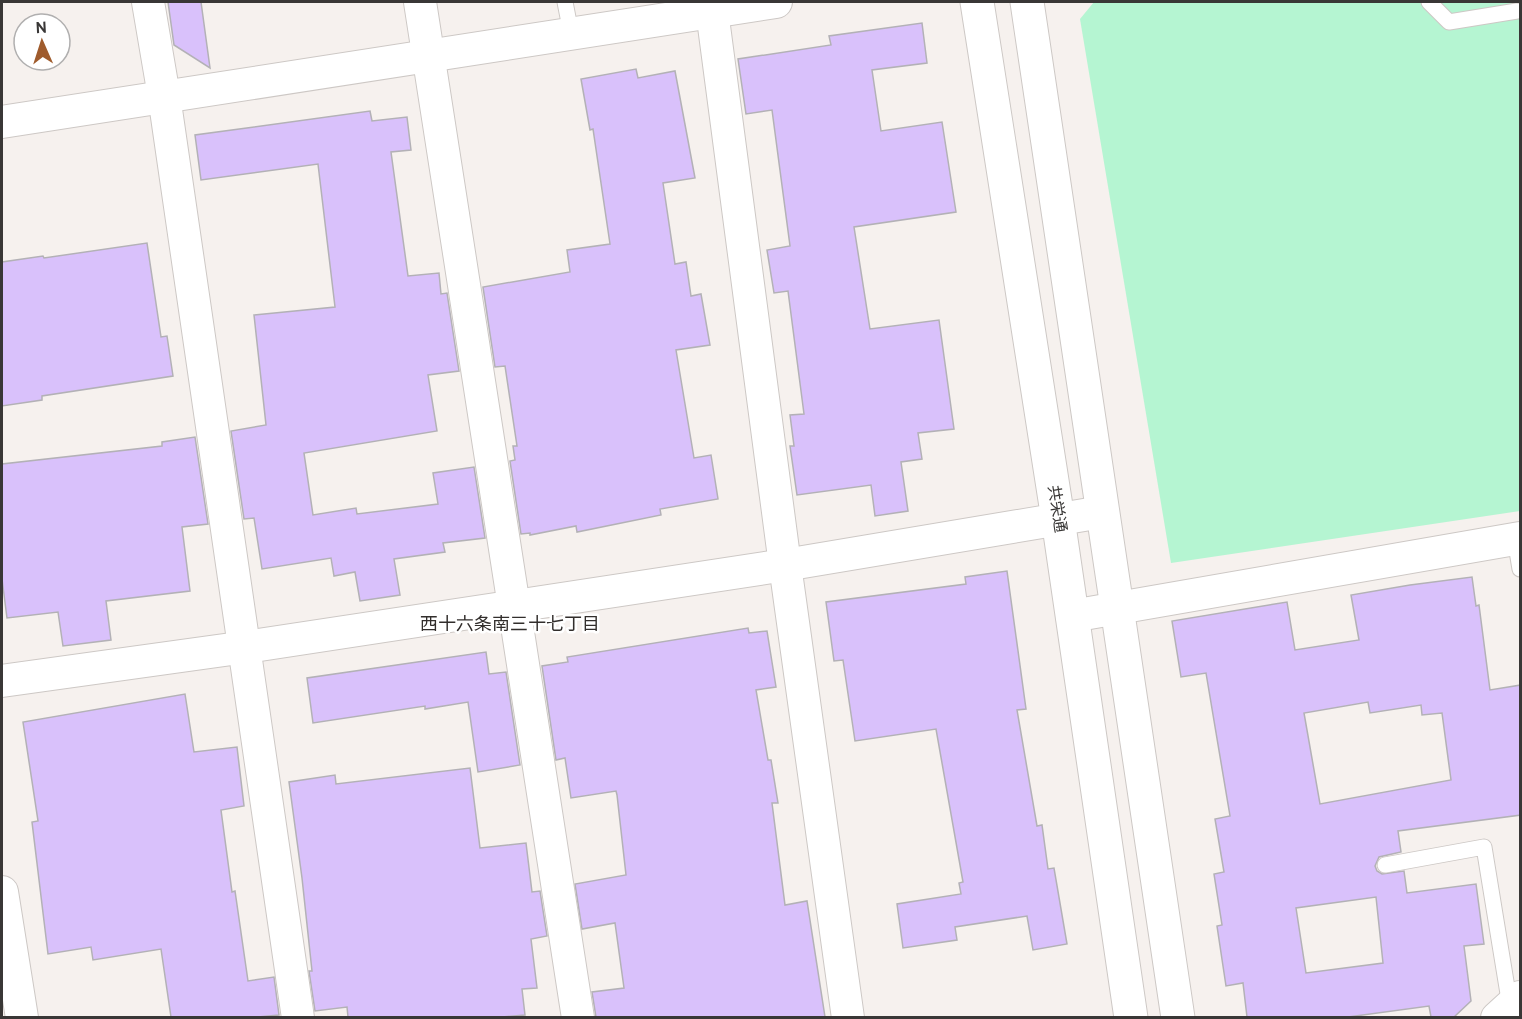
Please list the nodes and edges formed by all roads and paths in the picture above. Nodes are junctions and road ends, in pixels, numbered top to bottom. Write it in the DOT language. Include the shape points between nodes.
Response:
graph roads {
  1 [pos="148,2"];
  2 [pos="420,2"];
  3 [pos="566,2"];
  4 [pos="776,2"];
  5 [pos="977,2"];
  6 [pos="1027,2"];
  7 [pos="1429,2"];
  8 [pos="723,7"];
  9 [pos="1517,11"];
  10 [pos="571,33"];
  11 [pos="428,56"];
  12 [pos="165,96"];
  13 [pos="2,122"];
  14 [pos="1102,512"];
  15 [pos="1058,519"];
  16 [pos="1518,538"];
  17 [pos="785,565"];
  18 [pos="1521,569"];
  19 [pos="515,605"];
  20 [pos="1117,609"];
  21 [pos="1072,616"];
  22 [pos="246,647"];
  23 [pos="2,681"];
  24 [pos="1385,865"];
  25 [pos="2,892"];
  26 [pos="1509,1007"];
  27 [pos="22,1017"];
  28 [pos="298,1017"];
  29 [pos="578,1017"];
  30 [pos="848,1017"];
  31 [pos="1131,1017"];
  32 [pos="1178,1017"];
  1 -- 12 [label="street"];
  2 -- 11 [label="street"];
  3 -- 10 [label="lane"];
  4 -- 8 [label="street"];
  5 -- 15 [label="street, 共栄通"];
  6 -- 14 [label="street"];
  7 -- 9 [label="lane" via="1449,22"];
  8 -- 10 [label="street"];
  8 -- 17 [label="street"];
  10 -- 11 [label="street"];
  11 -- 12 [label="street"];
  11 -- 19 [label="street"];
  12 -- 13 [label="street"];
  12 -- 22 [label="street"];
  14 -- 15 [label="street"];
  14 -- 20 [label="street"];
  15 -- 17 [label="street"];
  15 -- 21 [label="street, 共栄通"];
  16 -- 18 [label="lane"];
  16 -- 20 [label="street"];
  17 -- 19 [label="street"];
  17 -- 30 [label="street"];
  19 -- 22 [label="street"];
  19 -- 29 [label="street"];
  20 -- 21 [label="street"];
  20 -- 32 [label="street"];
  21 -- 31 [label="street, 共栄通"];
  22 -- 23 [label="street"];
  22 -- 28 [label="street"];
  24 -- 26 [label="lane" via="1484,847"];
  25 -- 27 [label="street"];
}
